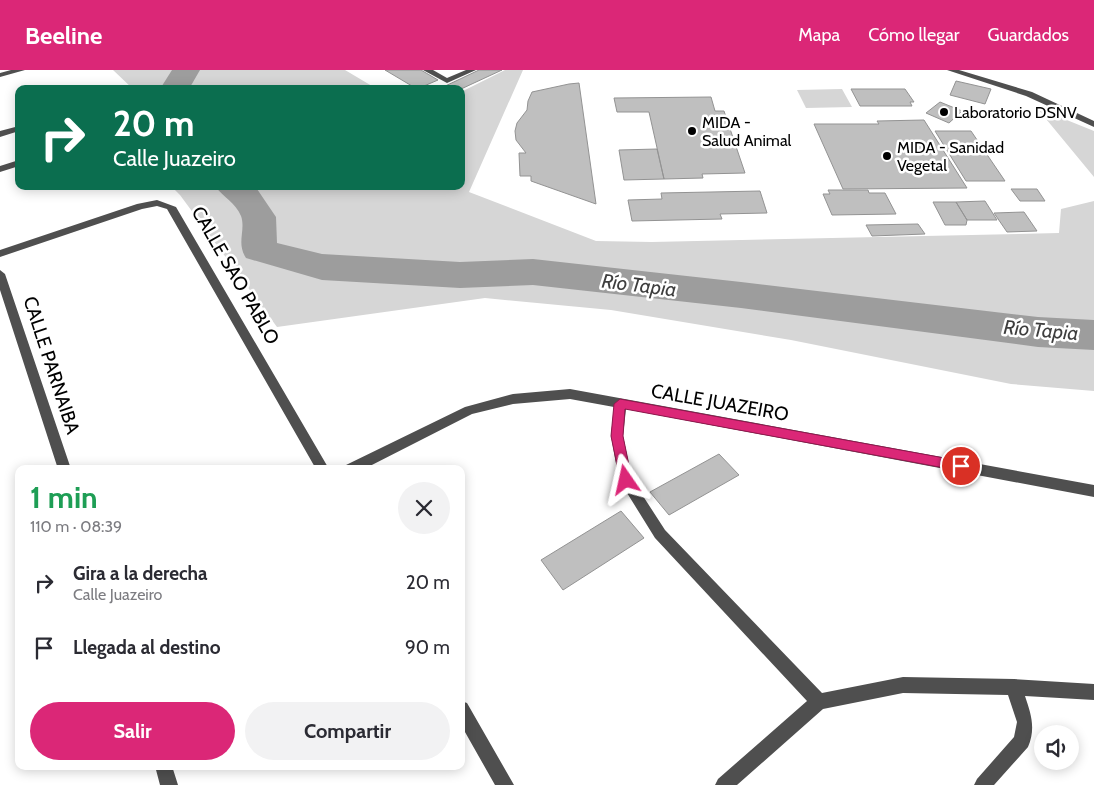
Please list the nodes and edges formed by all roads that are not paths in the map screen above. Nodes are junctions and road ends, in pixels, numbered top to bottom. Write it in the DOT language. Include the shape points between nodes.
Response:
graph roads {
  1 [pos="21,70"];
  2 [pos="427,70"];
  3 [pos="472,70"];
  4 [pos="951,70"];
  5 [pos="0,76"];
  6 [pos="1094,124"];
  7 [pos="15,129"];
  8 [pos="0,134"];
  9 [pos="15,164"];
  10 [pos="0,169"];
  11 [pos="0,254"];
  12 [pos="0,274"];
  13 [pos="620,404"];
  14 [pos="63,465"];
  15 [pos="321,465"];
  16 [pos="359,465"];
  17 [pos="1094,491"];
  18 [pos="1014,687"];
  19 [pos="1094,692"];
  20 [pos="819,702"];
  21 [pos="465,716"];
  22 [pos="164,770"];
  23 [pos="169,785"];
  24 [pos="505,785"];
  25 [pos="724,785"];
  26 [pos="983,785"];
  1 -- 5 [label="street"];
  2 -- 3 [label="street" via="447,81"];
  4 -- 6 [label="street" via="1029,94"];
  7 -- 8 [label="street"];
  9 -- 10 [label="street"];
  11 -- 15 [label="street, CALLE SAO PABLO" via="140,206 157,203 171,207"];
  12 -- 14 [label="street, CALLE PARNAIBA"];
  13 -- 16 [label="street, CALLE JUAZEIRO" via="570,394 513,398 469,410"];
  13 -- 17 [label="street, CALLE JUAZEIRO"];
  13 -- 20 [label="street" via="617,436 626,480 660,534"];
  18 -- 19 [label="street"];
  18 -- 20 [label="street" via="903,685"];
  18 -- 26 [label="street" via="1025,722 1022,741"];
  20 -- 25 [label="street"];
  21 -- 24 [label="street"];
  22 -- 23 [label="street"];
}
